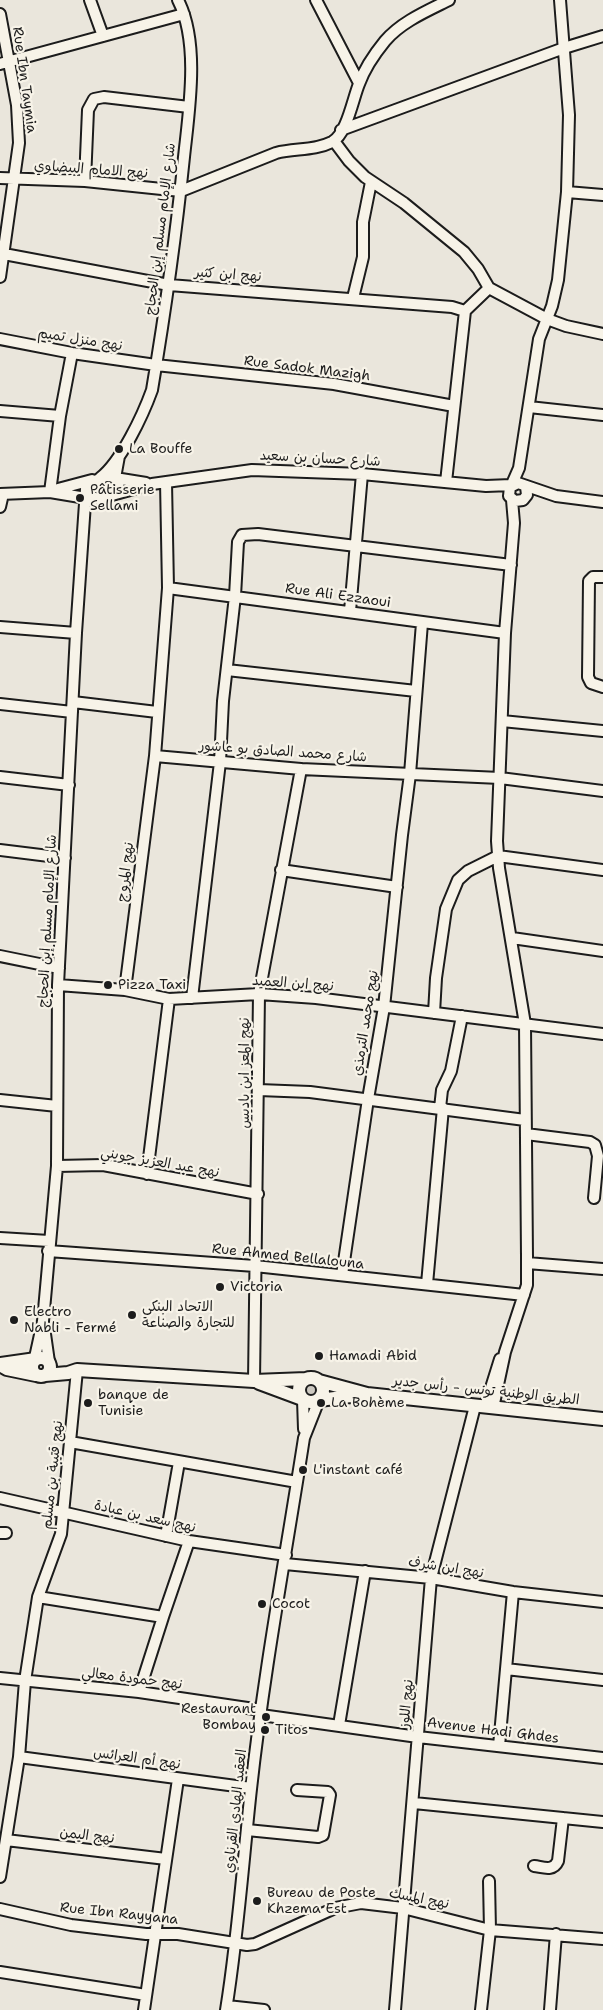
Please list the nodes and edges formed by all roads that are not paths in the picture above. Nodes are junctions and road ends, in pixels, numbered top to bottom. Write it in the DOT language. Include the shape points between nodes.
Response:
graph roads {
  1 [pos="90,0"];
  2 [pos="316,0"];
  3 [pos="450,0"];
  4 [pos="560,0"];
  5 [pos="182,1"];
  6 [pos="0,14"];
  7 [pos="184,14"];
  8 [pos="103,36"];
  9 [pos="603,36"];
  10 [pos="564,48"];
  11 [pos="4,63"];
  12 [pos="359,82"];
  13 [pos="189,107"];
  14 [pos="341,130"];
  15 [pos="334,141"];
  16 [pos="0,178"];
  17 [pos="13,179"];
  18 [pos="85,181"];
  19 [pos="371,182"];
  20 [pos="181,190"];
  21 [pos="566,192"];
  22 [pos="603,196"];
  23 [pos="4,254"];
  24 [pos="0,277"];
  25 [pos="169,285"];
  26 [pos="489,288"];
  27 [pos="353,298"];
  28 [pos="465,311"];
  29 [pos="547,319"];
  30 [pos="603,334"];
  31 [pos="0,339"];
  32 [pos="72,353"];
  33 [pos="156,365"];
  34 [pos="454,406"];
  35 [pos="529,407"];
  36 [pos="0,411"];
  37 [pos="603,415"];
  38 [pos="60,416"];
  39 [pos="119,454"];
  40 [pos="519,468"];
  41 [pos="362,474"];
  42 [pos="115,478"];
  43 [pos="96,479"];
  44 [pos="166,482"];
  45 [pos="446,482"];
  46 [pos="152,484"];
  47 [pos="512,485"];
  48 [pos="486,486"];
  49 [pos="524,486"];
  50 [pos="50,492"];
  51 [pos="1,494"];
  52 [pos="112,495"];
  53 [pos="90,496"];
  54 [pos="556,496"];
  55 [pos="517,500"];
  56 [pos="603,502"];
  57 [pos="0,507"];
  58 [pos="83,521"];
  59 [pos="356,548"];
  60 [pos="511,565"];
  61 [pos="603,577"];
  62 [pos="168,588"];
  63 [pos="235,596"];
  64 [pos="350,611"];
  65 [pos="422,623"];
  66 [pos="0,627"];
  67 [pos="505,632"];
  68 [pos="76,633"];
  69 [pos="226,670"];
  70 [pos="603,686"];
  71 [pos="416,691"];
  72 [pos="0,704"];
  73 [pos="73,707"];
  74 [pos="157,712"];
  75 [pos="502,721"];
  76 [pos="603,731"];
  77 [pos="155,756"];
  78 [pos="220,762"];
  79 [pos="301,769"];
  80 [pos="410,774"];
  81 [pos="0,777"];
  82 [pos="500,778"];
  83 [pos="69,785"];
  84 [pos="603,791"];
  85 [pos="0,850"];
  86 [pos="498,856"];
  87 [pos="65,858"];
  88 [pos="281,870"];
  89 [pos="603,870"];
  90 [pos="397,887"];
  91 [pos="512,938"];
  92 [pos="603,951"];
  93 [pos="0,956"];
  94 [pos="59,968"];
  95 [pos="58,985"];
  96 [pos="125,990"];
  97 [pos="259,994"];
  98 [pos="192,998"];
  99 [pos="170,999"];
  100 [pos="384,1007"];
  101 [pos="434,1013"];
  102 [pos="462,1016"];
  103 [pos="525,1024"];
  104 [pos="603,1034"];
  105 [pos="259,1090"];
  106 [pos="368,1099"];
  107 [pos="0,1100"];
  108 [pos="56,1106"];
  109 [pos="441,1108"];
  110 [pos="525,1120"];
  111 [pos="526,1134"];
  112 [pos="57,1166"];
  113 [pos="147,1174"];
  114 [pos="258,1194"];
  115 [pos="594,1198"];
  116 [pos="0,1238"];
  117 [pos="49,1246"];
  118 [pos="527,1263"];
  119 [pos="255,1266"];
  120 [pos="603,1269"];
  121 [pos="342,1275"];
  122 [pos="428,1284"];
  123 [pos="524,1295"];
  124 [pos="43,1321"];
  125 [pos="34,1360"];
  126 [pos="49,1362"];
  127 [pos="0,1364"];
  128 [pos="76,1370"];
  129 [pos="41,1375"];
  130 [pos="306,1379"];
  131 [pos="254,1381"];
  132 [pos="319,1381"];
  133 [pos="366,1394"];
  134 [pos="302,1399"];
  135 [pos="319,1400"];
  136 [pos="485,1407"];
  137 [pos="603,1419"];
  138 [pos="304,1438"];
  139 [pos="70,1442"];
  140 [pos="178,1462"];
  141 [pos="298,1482"];
  142 [pos="0,1498"];
  143 [pos="64,1512"];
  144 [pos="166,1536"];
  145 [pos="189,1541"];
  146 [pos="286,1559"];
  147 [pos="365,1571"];
  148 [pos="431,1578"];
  149 [pos="513,1592"];
  150 [pos="38,1597"];
  151 [pos="603,1602"];
  152 [pos="163,1617"];
  153 [pos="506,1669"];
  154 [pos="0,1678"];
  155 [pos="603,1680"];
  156 [pos="25,1681"];
  157 [pos="139,1692"];
  158 [pos="261,1712"];
  159 [pos="339,1725"];
  160 [pos="418,1737"];
  161 [pos="500,1746"];
  162 [pos="19,1757"];
  163 [pos="603,1758"];
  164 [pos="178,1779"];
  165 [pos="251,1788"];
  166 [pos="297,1790"];
  167 [pos="414,1803"];
  168 [pos="563,1818"];
  169 [pos="603,1822"];
  170 [pos="247,1830"];
  171 [pos="6,1840"];
  172 [pos="166,1859"];
  173 [pos="534,1866"];
  174 [pos="0,1877"];
  175 [pos="489,1881"];
  176 [pos="403,1908"];
  177 [pos="0,1909"];
  178 [pos="490,1930"];
  179 [pos="157,1934"];
  180 [pos="556,1934"];
  181 [pos="603,1939"];
  182 [pos="236,1944"];
  183 [pos="0,1972"];
  184 [pos="146,1995"];
  185 [pos="227,2008"];
  186 [pos="144,2010"];
  187 [pos="264,2010"];
  188 [pos="396,2010"];
  189 [pos="481,2010"];
  190 [pos="550,2010"];
  1 -- 8 [label="street"];
  2 -- 12 [label="street"];
  3 -- 12 [label="street" via="406,23 385,41"];
  4 -- 10 [label="street"];
  5 -- 7 [label="street, شارع اﻹمام مسلم إبن الحجاج"];
  6 -- 11 [label="street, Rue Ibn Taymia"];
  7 -- 8 [label="street"];
  7 -- 13 [label="street, شارع اﻹمام مسلم إبن الحجاج" via="189,30"];
  8 -- 11 [label="street"];
  9 -- 10 [label="street"];
  10 -- 14 [label="street"];
  10 -- 21 [label="street" via="569,115"];
  11 -- 17 [label="street, Rue Ibn Taymia" via="18,126 19,143"];
  12 -- 14 [label="street" via="349,117"];
  13 -- 18 [label="street" via="104,97 94,99 88,110"];
  13 -- 20 [label="street, شارع اﻹمام مسلم إبن الحجاج"];
  14 -- 15 [label="street"];
  15 -- 19 [label="street" via="356,170"];
  15 -- 20 [label="street" via="312,149 276,153"];
  16 -- 17 [label="street, نهج الامام البيضاوي"];
  17 -- 18 [label="street, نهج الامام البيضاوي"];
  17 -- 23 [label="street, Rue Ibn Taymia"];
  18 -- 20 [label="street, نهج الامام البيضاوي"];
  19 -- 26 [label="street" via="410,208 464,252"];
  19 -- 27 [label="street" via="363,222 363,257"];
  20 -- 25 [label="street, شارع اﻹمام مسلم إبن الحجاج"];
  21 -- 22 [label="street"];
  21 -- 29 [label="street" via="558,280"];
  23 -- 24 [label="street, Rue Ibn Taymia"];
  23 -- 25 [label="street, نهج ابن كثير"];
  25 -- 27 [label="street, نهج ابن كثير"];
  25 -- 33 [label="street, شارع اﻹمام مسلم إبن الحجاج"];
  26 -- 28 [label="street"];
  26 -- 29 [label="street"];
  27 -- 28 [label="street, نهج ابن كثير"];
  28 -- 34 [label="street"];
  29 -- 30 [label="street"];
  29 -- 35 [label="street" via="539,339"];
  31 -- 32 [label="street, نهج منزل تميم"];
  32 -- 33 [label="street, نهج منزل تميم"];
  32 -- 38 [label="street"];
  33 -- 34 [label="street, Rue Sadok Mazigh" via="334,384"];
  33 -- 39 [label="street, شارع اﻹمام مسلم إبن الحجاج" via="147,406"];
  34 -- 45 [label="street"];
  35 -- 37 [label="street"];
  35 -- 40 [label="street"];
  36 -- 38 [label="street"];
  38 -- 50 [label="street"];
  39 -- 42 [label="street, شارع اﻹمام مسلم إبن الحجاج"];
  39 -- 43 [label="street, شارع اﻹمام مسلم إبن الحجاج"];
  40 -- 47 [label="street"];
  40 -- 49 [label="street"];
  41 -- 44 [label="street, شارع حسان بن سعيد" via="252,470"];
  41 -- 45 [label="street, شارع حسان بن سعيد"];
  41 -- 59 [label="street"];
  42 -- 43 [label="street, شارع حسان بن سعيد"];
  42 -- 46 [label="street, شارع حسان بن سعيد"];
  42 -- 52 [label="street, شارع اﻹمام مسلم إبن الحجاج" via="119,486"];
  43 -- 50 [label="street"];
  43 -- 53 [label="street, شارع اﻹمام مسلم إبن الحجاج" via="88,484"];
  44 -- 46 [label="street, شارع حسان بن سعيد"];
  44 -- 62 [label="street, نهج المروج"];
  45 -- 48 [label="street, شارع حسان بن سعيد"];
  46 -- 52 [label="street, شارع حسان بن سعيد"];
  47 -- 48 [label="street, شارع حسان بن سعيد"];
  47 -- 49 [label="street, شارع حسان بن سعيد"];
  47 -- 55 [label="street" via="508,490"];
  48 -- 55 [label="street, شارع حسان بن سعيد"];
  49 -- 54 [label="street"];
  49 -- 55 [label="street" via="527,492"];
  50 -- 51 [label="street"];
  50 -- 53 [label="street"];
  51 -- 57 [label="street"];
  52 -- 53 [label="street, شارع حسان بن سعيد"];
  53 -- 58 [label="street, شارع اﻹمام مسلم إبن الحجاج"];
  53 -- 58 [label="street"];
  54 -- 55 [label="street"];
  54 -- 56 [label="street"];
  55 -- 60 [label="street, نهج اللوز"];
  58 -- 68 [label="street, شارع اﻹمام مسلم إبن الحجاج"];
  59 -- 60 [label="street"];
  59 -- 63 [label="street" via="244,534 238,542"];
  59 -- 64 [label="street"];
  60 -- 67 [label="street, نهج اللوز"];
  61 -- 70 [label="street" via="593,577 589,581 588,677 590,684"];
  62 -- 63 [label="street, Rue Ali Ezzaoui"];
  62 -- 74 [label="street, نهج المروج"];
  63 -- 64 [label="street, Rue Ali Ezzaoui"];
  63 -- 69 [label="street"];
  64 -- 65 [label="street, Rue Ali Ezzaoui"];
  65 -- 67 [label="street, Rue Ali Ezzaoui"];
  65 -- 71 [label="street, نهج محمد الترمذي"];
  66 -- 68 [label="street"];
  67 -- 75 [label="street, نهج اللوز"];
  68 -- 73 [label="street, شارع اﻹمام مسلم إبن الحجاج"];
  69 -- 71 [label="street"];
  69 -- 78 [label="street"];
  71 -- 80 [label="street, نهج محمد الترمذي"];
  72 -- 73 [label="street"];
  73 -- 74 [label="street"];
  73 -- 83 [label="street, شارع اﻹمام مسلم إبن الحجاج"];
  74 -- 77 [label="street, نهج المروج"];
  75 -- 76 [label="street"];
  75 -- 82 [label="street, نهج اللوز"];
  77 -- 78 [label="street, شارع محمد الصادق بو عاشور"];
  77 -- 96 [label="street, نهج المروج"];
  78 -- 79 [label="street, شارع محمد الصادق بو عاشور"];
  78 -- 98 [label="street"];
  79 -- 80 [label="street, شارع محمد الصادق بو عاشور"];
  79 -- 88 [label="street, نهج المعز ابن باديس"];
  80 -- 82 [label="street, شارع محمد الصادق بو عاشور"];
  80 -- 90 [label="street, نهج محمد الترمذي"];
  81 -- 83 [label="street"];
  82 -- 84 [label="street"];
  82 -- 86 [label="street, نهج اللوز"];
  83 -- 87 [label="street, شارع اﻹمام مسلم إبن الحجاج"];
  85 -- 87 [label="street"];
  86 -- 89 [label="street"];
  86 -- 91 [label="street, نهج اللوز"];
  86 -- 101 [label="street" via="468,871 453,890 444,919"];
  87 -- 94 [label="street, شارع اﻹمام مسلم إبن الحجاج"];
  88 -- 90 [label="street"];
  88 -- 97 [label="street, نهج المعز ابن باديس"];
  90 -- 100 [label="street, نهج محمد الترمذي"];
  91 -- 92 [label="street"];
  91 -- 103 [label="street, نهج اللوز"];
  93 -- 94 [label="street"];
  94 -- 95 [label="street, شارع اﻹمام مسلم إبن الحجاج"];
  95 -- 96 [label="street, نهج ابن العميد"];
  95 -- 108 [label="street, شارع اﻹمام مسلم إبن الحجاج"];
  96 -- 99 [label="street, نهج ابن العميد"];
  97 -- 98 [label="street, نهج ابن العميد"];
  97 -- 100 [label="street, نهج ابن العميد"];
  97 -- 105 [label="street, نهج المعز ابن باديس"];
  98 -- 99 [label="street, نهج ابن العميد"];
  99 -- 113 [label="street"];
  100 -- 101 [label="street, نهج ابن العميد"];
  100 -- 106 [label="street, نهج محمد الترمذي"];
  101 -- 102 [label="street, نهج ابن العميد"];
  102 -- 103 [label="street, نهج ابن العميد"];
  102 -- 109 [label="street" via="451,1071 442,1090"];
  103 -- 104 [label="street, نهج ابن العميد"];
  103 -- 110 [label="street, نهج اللوز"];
  105 -- 106 [label="street"];
  105 -- 114 [label="street, نهج المعز ابن باديس"];
  106 -- 109 [label="street"];
  106 -- 121 [label="street, نهج محمد الترمذي"];
  107 -- 108 [label="street"];
  108 -- 112 [label="street, شارع اﻹمام مسلم إبن الحجاج"];
  109 -- 110 [label="street"];
  109 -- 122 [label="street"];
  110 -- 111 [label="street, نهج اللوز"];
  111 -- 115 [label="street" via="596,1145"];
  111 -- 118 [label="street, نهج اللوز"];
  112 -- 113 [label="street, نهج عبد العزيز جويني" via="104,1165"];
  112 -- 117 [label="street, شارع اﻹمام مسلم إبن الحجاج"];
  113 -- 114 [label="street, نهج عبد العزيز جويني"];
  114 -- 119 [label="street, نهج المعز ابن باديس"];
  116 -- 117 [label="street, Rue Ahmed Bellalouna"];
  117 -- 119 [label="street, Rue Ahmed Bellalouna"];
  117 -- 124 [label="street, شارع اﻹمام مسلم إبن الحجاج"];
  118 -- 120 [label="street"];
  118 -- 123 [label="street, نهج اللوز"];
  119 -- 121 [label="street, Rue Ahmed Bellalouna"];
  119 -- 131 [label="street, نهج المعز ابن باديس"];
  121 -- 122 [label="street, Rue Ahmed Bellalouna"];
  122 -- 123 [label="street, Rue Ahmed Bellalouna"];
  123 -- 136 [label="street, نهج اللوز"];
  124 -- 125 [label="street"];
  124 -- 126 [label="street"];
  125 -- 126 [label="main road" via="44,1358"];
  125 -- 127 [label="main road"];
  125 -- 129 [label="main road" via="32,1370"];
  126 -- 128 [label="main road" via="68,1365"];
  126 -- 129 [label="main road" via="49,1371"];
  127 -- 129 [label="main road" via="7,1369"];
  128 -- 129 [label="main road"];
  128 -- 131 [label="main road"];
  128 -- 139 [label="street, نهج قتيبة بن مسلم"];
  130 -- 131 [label="main road"];
  130 -- 132 [label="main road"];
  130 -- 134 [label="main road" via="299,1388"];
  131 -- 134 [label="main road"];
  132 -- 133 [label="main road, الطريق الوطنية تونس - رأس جدير"];
  132 -- 135 [label="main road" via="323,1388"];
  133 -- 135 [label="main road, الطريق الوطنية تونس - رأس جدير"];
  133 -- 136 [label="main road, الطريق الوطنية تونس - رأس جدير"];
  134 -- 135 [label="main road" via="311,1403"];
  134 -- 138 [label="street"];
  135 -- 138 [label="street"];
  136 -- 137 [label="main road, الطريق الوطنية تونس - رأس جدير"];
  136 -- 148 [label="street, نهج اللوز"];
  138 -- 141 [label="street, العقيد الهادي القرناوي"];
  139 -- 140 [label="street"];
  139 -- 143 [label="street, نهج قتيبة بن مسلم"];
  140 -- 141 [label="street"];
  140 -- 144 [label="street"];
  141 -- 146 [label="street, العقيد الهادي القرناوي"];
  142 -- 143 [label="street, نهج سعد بن عبادة"];
  143 -- 144 [label="street, نهج سعد بن عبادة"];
  143 -- 150 [label="street, نهج قتيبة بن مسلم" via="61,1534"];
  144 -- 145 [label="street, نهج سعد بن عبادة"];
  145 -- 146 [label="street, نهج سعد بن عبادة"];
  145 -- 152 [label="street"];
  146 -- 147 [label="street, نهج ابن شرف"];
  146 -- 158 [label="street, العقيد الهادي القرناوي"];
  147 -- 148 [label="street, نهج ابن شرف"];
  147 -- 159 [label="street"];
  148 -- 149 [label="street, نهج ابن شرف"];
  148 -- 160 [label="street, نهج اللوز"];
  149 -- 151 [label="street, نهج ابن شرف"];
  149 -- 153 [label="street"];
  150 -- 152 [label="street"];
  150 -- 156 [label="street, نهج قتيبة بن مسلم"];
  152 -- 157 [label="street"];
  153 -- 155 [label="street"];
  153 -- 161 [label="street"];
  154 -- 156 [label="street, نهج حمودة معالي"];
  156 -- 157 [label="street, نهج حمودة معالي"];
  156 -- 162 [label="street, نهج قتيبة بن مسلم"];
  157 -- 158 [label="street, نهج حمودة معالي"];
  158 -- 159 [label="street, Avenue Hadi Ghdes"];
  158 -- 165 [label="street, العقيد الهادي القرناوي"];
  159 -- 160 [label="street, Avenue Hadi Ghdes"];
  160 -- 161 [label="street, Avenue Hadi Ghdes"];
  160 -- 167 [label="street, نهج اللوز"];
  161 -- 163 [label="street, Avenue Hadi Ghdes"];
  162 -- 164 [label="street, نهج أم العرائس"];
  162 -- 171 [label="street, نهج قتيبة بن مسلم"];
  164 -- 165 [label="street, نهج أم العرائس"];
  164 -- 172 [label="street"];
  165 -- 170 [label="street, العقيد الهادي القرناوي"];
  166 -- 170 [label="street" via="328,1792 330,1795 323,1835"];
  167 -- 168 [label="street"];
  167 -- 176 [label="street, نهج اللوز"];
  168 -- 169 [label="street"];
  168 -- 173 [label="street" via="556,1866 551,1869"];
  170 -- 182 [label="street, العقيد الهادي القرناوي"];
  171 -- 172 [label="street, نهج اليمن"];
  171 -- 174 [label="street, نهج قتيبة بن مسلم"];
  172 -- 179 [label="street"];
  175 -- 178 [label="street"];
  176 -- 178 [label="street, نهج المسك"];
  176 -- 182 [label="street, نهج المسك" via="361,1903 335,1908 255,1944"];
  176 -- 188 [label="street, نهج اللوز"];
  177 -- 179 [label="street, Rue Ibn Rayyana" via="71,1925"];
  178 -- 180 [label="street, نهج المسك"];
  178 -- 189 [label="street"];
  179 -- 182 [label="street, Rue Ibn Rayyana" via="178,1934"];
  179 -- 184 [label="street"];
  180 -- 181 [label="street, نهج المسك"];
  180 -- 190 [label="street"];
  182 -- 185 [label="street, العقيد الهادي القرناوي"];
  183 -- 184 [label="street"];
  184 -- 186 [label="street"];
  185 -- 187 [label="street"];
}
